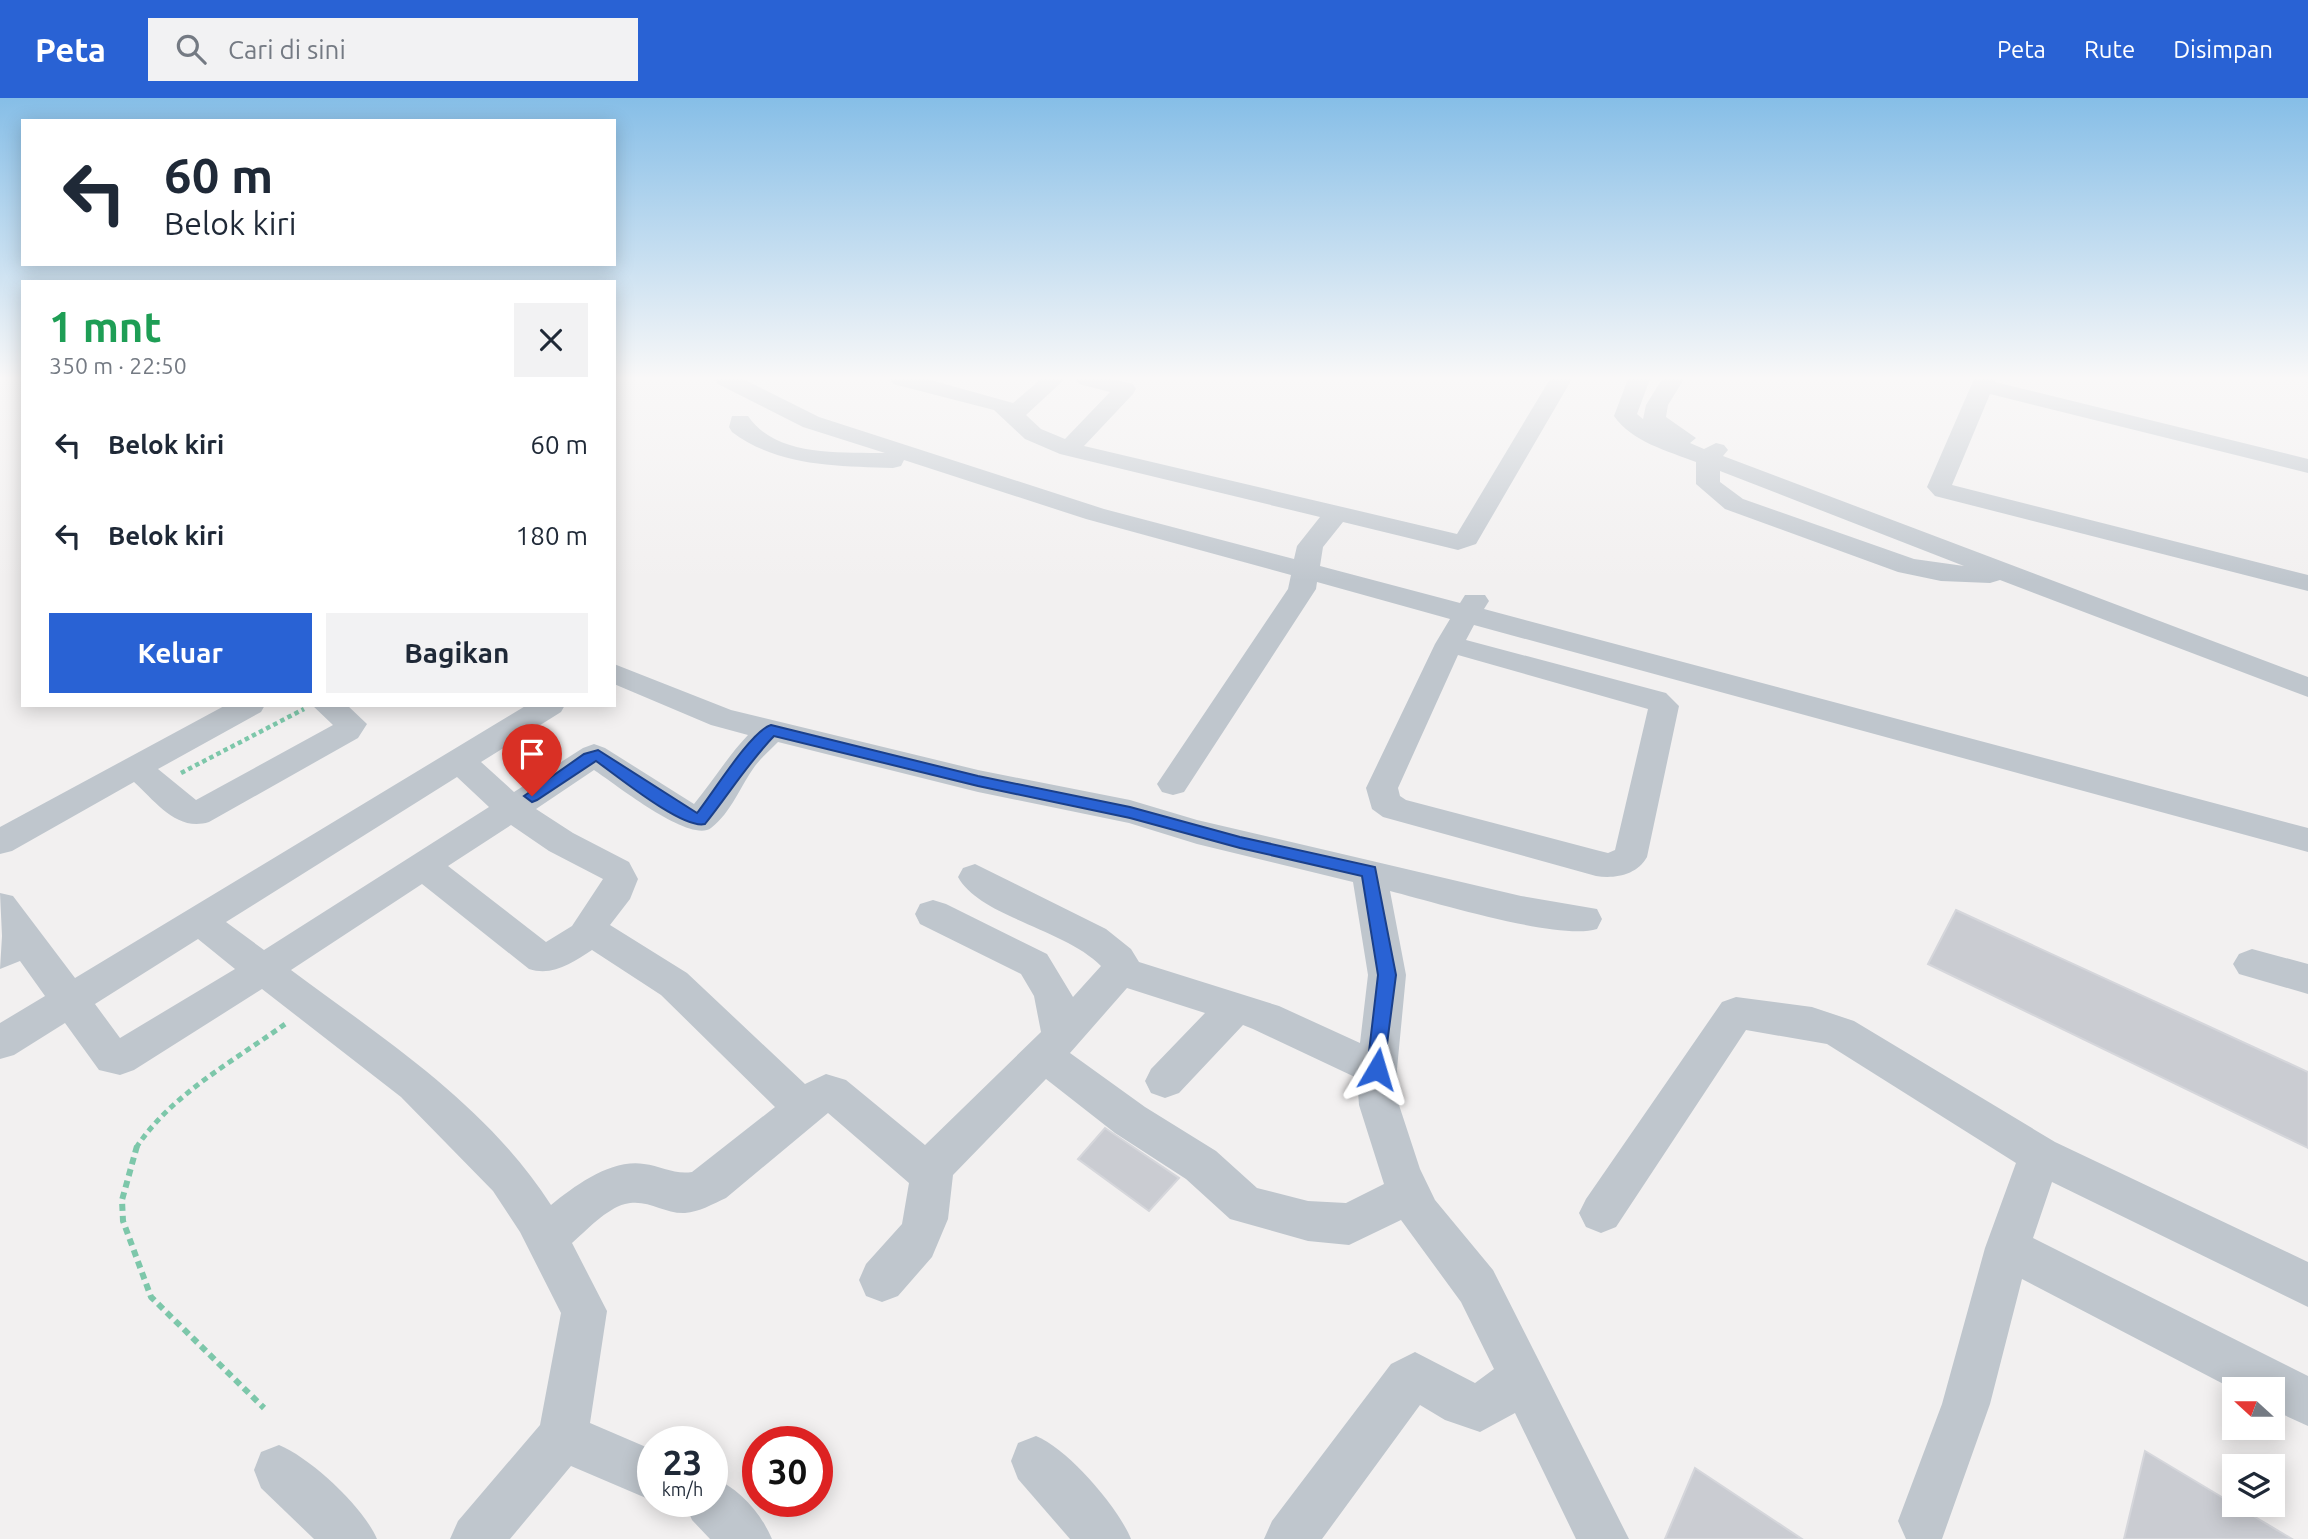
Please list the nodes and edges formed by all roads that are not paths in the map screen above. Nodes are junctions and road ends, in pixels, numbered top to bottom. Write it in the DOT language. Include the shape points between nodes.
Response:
graph roads {
  1 [pos="778,446"];
  2 [pos="899,446"];
  3 [pos="916,446"];
  4 [pos="1062,446"];
  5 [pos="1071,446"];
  6 [pos="1521,446"];
  7 [pos="1683,446"];
  8 [pos="1698,446"];
  9 [pos="1956,446"];
  10 [pos="2229,446"];
  11 [pos="1068,449"];
  12 [pos="1712,454"];
  13 [pos="942,458"];
  14 [pos="2308,467"];
  15 [pos="1335,515"];
  16 [pos="1307,564"];
  17 [pos="2018,571"];
  18 [pos="2308,583"];
  19 [pos="1471,609"];
  20 [pos="1450,645"];
  21 [pos="1694,667"];
  22 [pos="2308,671"];
  23 [pos="616,674"];
  24 [pos="2308,688"];
  25 [pos="247,707"];
  26 [pos="330,707"];
  27 [pos="547,707"];
  28 [pos="771,730"];
  29 [pos="459,760"];
  30 [pos="147,776"];
  31 [pos="1173,784"];
  32 [pos="513,809"];
  33 [pos="2308,817"];
  34 [pos="2308,840"];
  35 [pos="0,842"];
  36 [pos="424,866"];
  37 [pos="1369,872"];
  38 [pos="975,877"];
  39 [pos="0,906"];
  40 [pos="933,914"];
  41 [pos="1584,919"];
  42 [pos="199,920"];
  43 [pos="592,932"];
  44 [pos="13,948"];
  45 [pos="2252,964"];
  46 [pos="263,970"];
  47 [pos="1126,972"];
  48 [pos="2308,979"];
  49 [pos="70,1001"];
  50 [pos="1236,1007"];
  51 [pos="0,1042"];
  52 [pos="1052,1045"];
  53 [pos="1377,1069"];
  54 [pos="1165,1081"];
  55 [pos="803,1108"];
  56 [pos="2040,1155"];
  57 [pos="932,1167"];
  58 [pos="1410,1193"];
  59 [pos="1601,1213"];
  60 [pos="544,1238"];
  61 [pos="2007,1248"];
  62 [pos="881,1280"];
  63 [pos="2308,1285"];
  64 [pos="1522,1378"];
  65 [pos="2308,1402"];
  66 [pos="563,1437"];
  67 [pos="1036,1461"];
  68 [pos="637,1469"];
  69 [pos="279,1470"];
  70 [pos="725,1517"];
  71 [pos="1924,1521"];
  72 [pos="337,1534"];
  73 [pos="476,1539"];
  74 [pos="746,1539"];
  75 [pos="1105,1539"];
  76 [pos="1290,1539"];
  77 [pos="1603,1539"];
  1 -- 13 [label="street" via="812,457"];
  2 -- 13 [label="street"];
  3 -- 13 [label="street"];
  4 -- 11 [label="street"];
  5 -- 11 [label="street"];
  6 -- 15 [label="street" via="1465,541"];
  7 -- 12 [label="street"];
  8 -- 12 [label="street"];
  9 -- 18 [label="street" via="1939,487 1944,491"];
  10 -- 14 [label="street"];
  11 -- 15 [label="street"];
  12 -- 17 [label="street"];
  12 -- 17 [label="street" via="1708,484 1734,504 1906,566 1941,573"];
  13 -- 16 [label="street" via="1095,514"];
  15 -- 16 [label="street"];
  16 -- 19 [label="street"];
  16 -- 31 [label="street" via="1301,589"];
  17 -- 22 [label="street"];
  17 -- 24 [label="street"];
  19 -- 20 [label="street"];
  19 -- 21 [label="street"];
  20 -- 20 [label="street" via="1664,706 1630,857 1611,866 1596,863 1395,809 1384,801 1382,788"];
  21 -- 33 [label="street"];
  21 -- 34 [label="street"];
  23 -- 28 [label="street" via="722,718"];
  25 -- 30 [label="street"];
  26 -- 30 [label="street" via="352,724 347,731 197,814 191,814"];
  27 -- 29 [label="street"];
  28 -- 32 [label="street" via="744,758 699,820 598,755"];
  28 -- 37 [label="street"];
  29 -- 32 [label="street"];
  29 -- 42 [label="street"];
  30 -- 35 [label="street"];
  32 -- 36 [label="street"];
  32 -- 43 [label="street" via="561,842 617,871 621,879 618,890 590,925"];
  36 -- 43 [label="street" via="541,958 555,955"];
  36 -- 46 [label="street"];
  37 -- 41 [label="street" via="1521,910"];
  37 -- 53 [label="street" via="1387,975"];
  38 -- 47 [label="street" via="1094,941 1117,956"];
  39 -- 44 [label="street"];
  40 -- 52 [label="street" via="1034,964 1054,994"];
  42 -- 46 [label="street"];
  42 -- 49 [label="street"];
  43 -- 55 [label="street" via="674,984"];
  44 -- 49 [label="street"];
  45 -- 48 [label="street"];
  46 -- 49 [label="street" via="120,1058 113,1058"];
  46 -- 60 [label="street" via="415,1085 508,1177"];
  47 -- 50 [label="street"];
  47 -- 52 [label="street" via="1112,976"];
  49 -- 51 [label="street"];
  50 -- 53 [label="street"];
  50 -- 54 [label="street"];
  52 -- 57 [label="street"];
  52 -- 58 [label="street" via="1130,1120 1201,1165 1245,1205 1308,1221 1349,1224"];
  53 -- 58 [label="street" via="1380,1105"];
  55 -- 57 [label="street" via="819,1094 832,1092 921,1168"];
  55 -- 60 [label="street" via="693,1194 629,1183 597,1198"];
  56 -- 59 [label="street" via="1840,1032 1812,1023 1736,1013"];
  56 -- 61 [label="street"];
  56 -- 63 [label="street"];
  57 -- 62 [label="street" via="929,1218 920,1242"];
  58 -- 64 [label="street" via="1420,1214 1477,1286"];
  60 -- 66 [label="street" via="584,1311"];
  61 -- 65 [label="street"];
  61 -- 71 [label="street" via="1966,1404"];
  64 -- 76 [label="street" via="1480,1408 1458,1404 1415,1376"];
  64 -- 77 [label="street"];
  66 -- 68 [label="street"];
  66 -- 73 [label="street"];
  67 -- 75 [label="street"];
  69 -- 72 [label="street"];
  70 -- 74 [label="street"];
}
